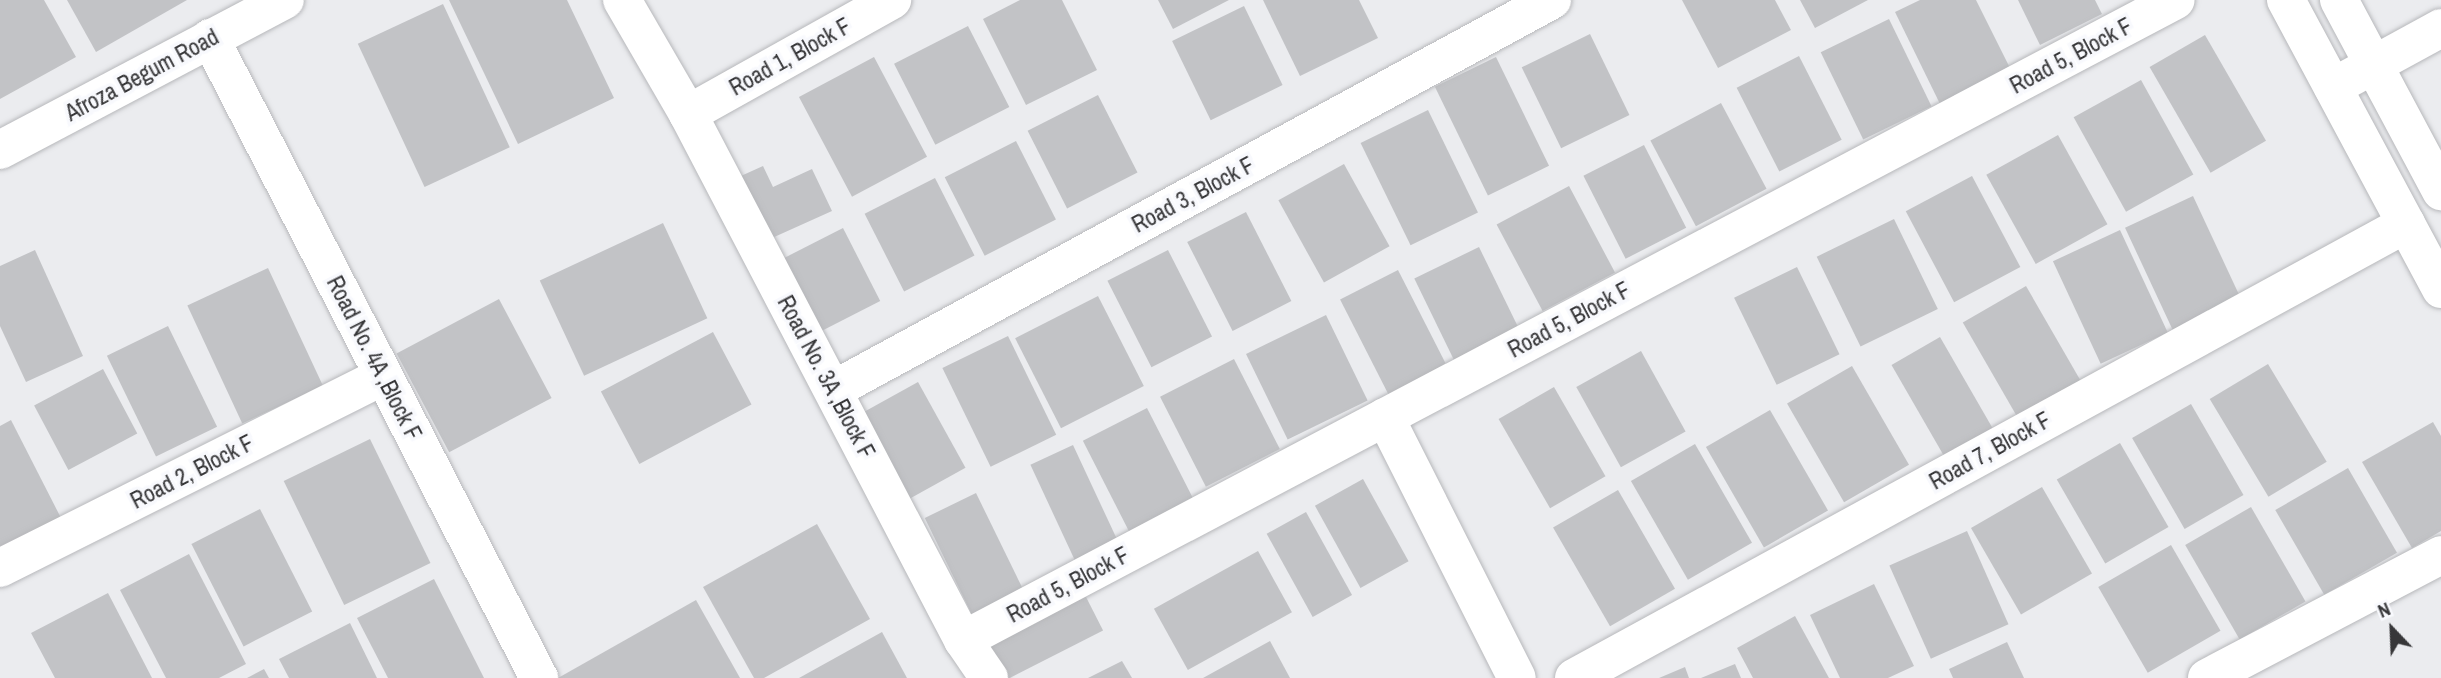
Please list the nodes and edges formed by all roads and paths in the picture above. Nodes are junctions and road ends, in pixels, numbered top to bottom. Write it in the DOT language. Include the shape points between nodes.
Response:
graph roads {
  1 [pos="232,0"];
  2 [pos="285,0"];
  3 [pos="622,0"];
  4 [pos="892,0"];
  5 [pos="1552,0"];
  6 [pos="2176,0"];
  7 [pos="2286,0"];
  8 [pos="2339,0"];
  9 [pos="2441,28"];
  10 [pos="210,38"];
  11 [pos="2373,64"];
  12 [pos="2333,87"];
  13 [pos="688,114"];
  14 [pos="0,122"];
  15 [pos="0,150"];
  16 [pos="2441,191"];
  17 [pos="2406,223"];
  18 [pos="2441,289"];
  19 [pos="383,376"];
  20 [pos="833,390"];
  21 [pos="1385,417"];
  22 [pos="2441,555"];
  23 [pos="0,568"];
  24 [pos="963,640"];
  25 [pos="539,678"];
  26 [pos="989,678"];
  27 [pos="1517,678"];
  28 [pos="1574,678"];
  29 [pos="2207,678"];
  1 -- 14 [label="street, Afroza Begum Road"];
  2 -- 10 [label="street, Afroza Begum Road"];
  3 -- 13 [label="street, Road No. 3A ,Block F"];
  4 -- 13 [label="street, Road 1, Block F"];
  5 -- 20 [label="street, Road 3, Block F"];
  6 -- 21 [label="street, Road 5, Block F"];
  7 -- 12 [label="street"];
  8 -- 11 [label="street"];
  9 -- 11 [label="street"];
  10 -- 15 [label="street, Afroza Begum Road"];
  10 -- 19 [label="street, Road No. 4A ,Block F"];
  11 -- 12 [label="street"];
  11 -- 16 [label="street"];
  12 -- 17 [label="street"];
  13 -- 20 [label="street, Road No. 3A ,Block F"];
  17 -- 18 [label="street"];
  17 -- 28 [label="street, Road 7, Block F"];
  19 -- 23 [label="street, Road 2, Block F"];
  19 -- 25 [label="street, Road No. 4A ,Block F"];
  20 -- 24 [label="street, Road No. 3A ,Block F"];
  21 -- 24 [label="street, Road 5, Block F"];
  21 -- 27 [label="street"];
  22 -- 29 [label="street"];
  24 -- 26 [label="street, Road No. 3A ,Block F"];
}
